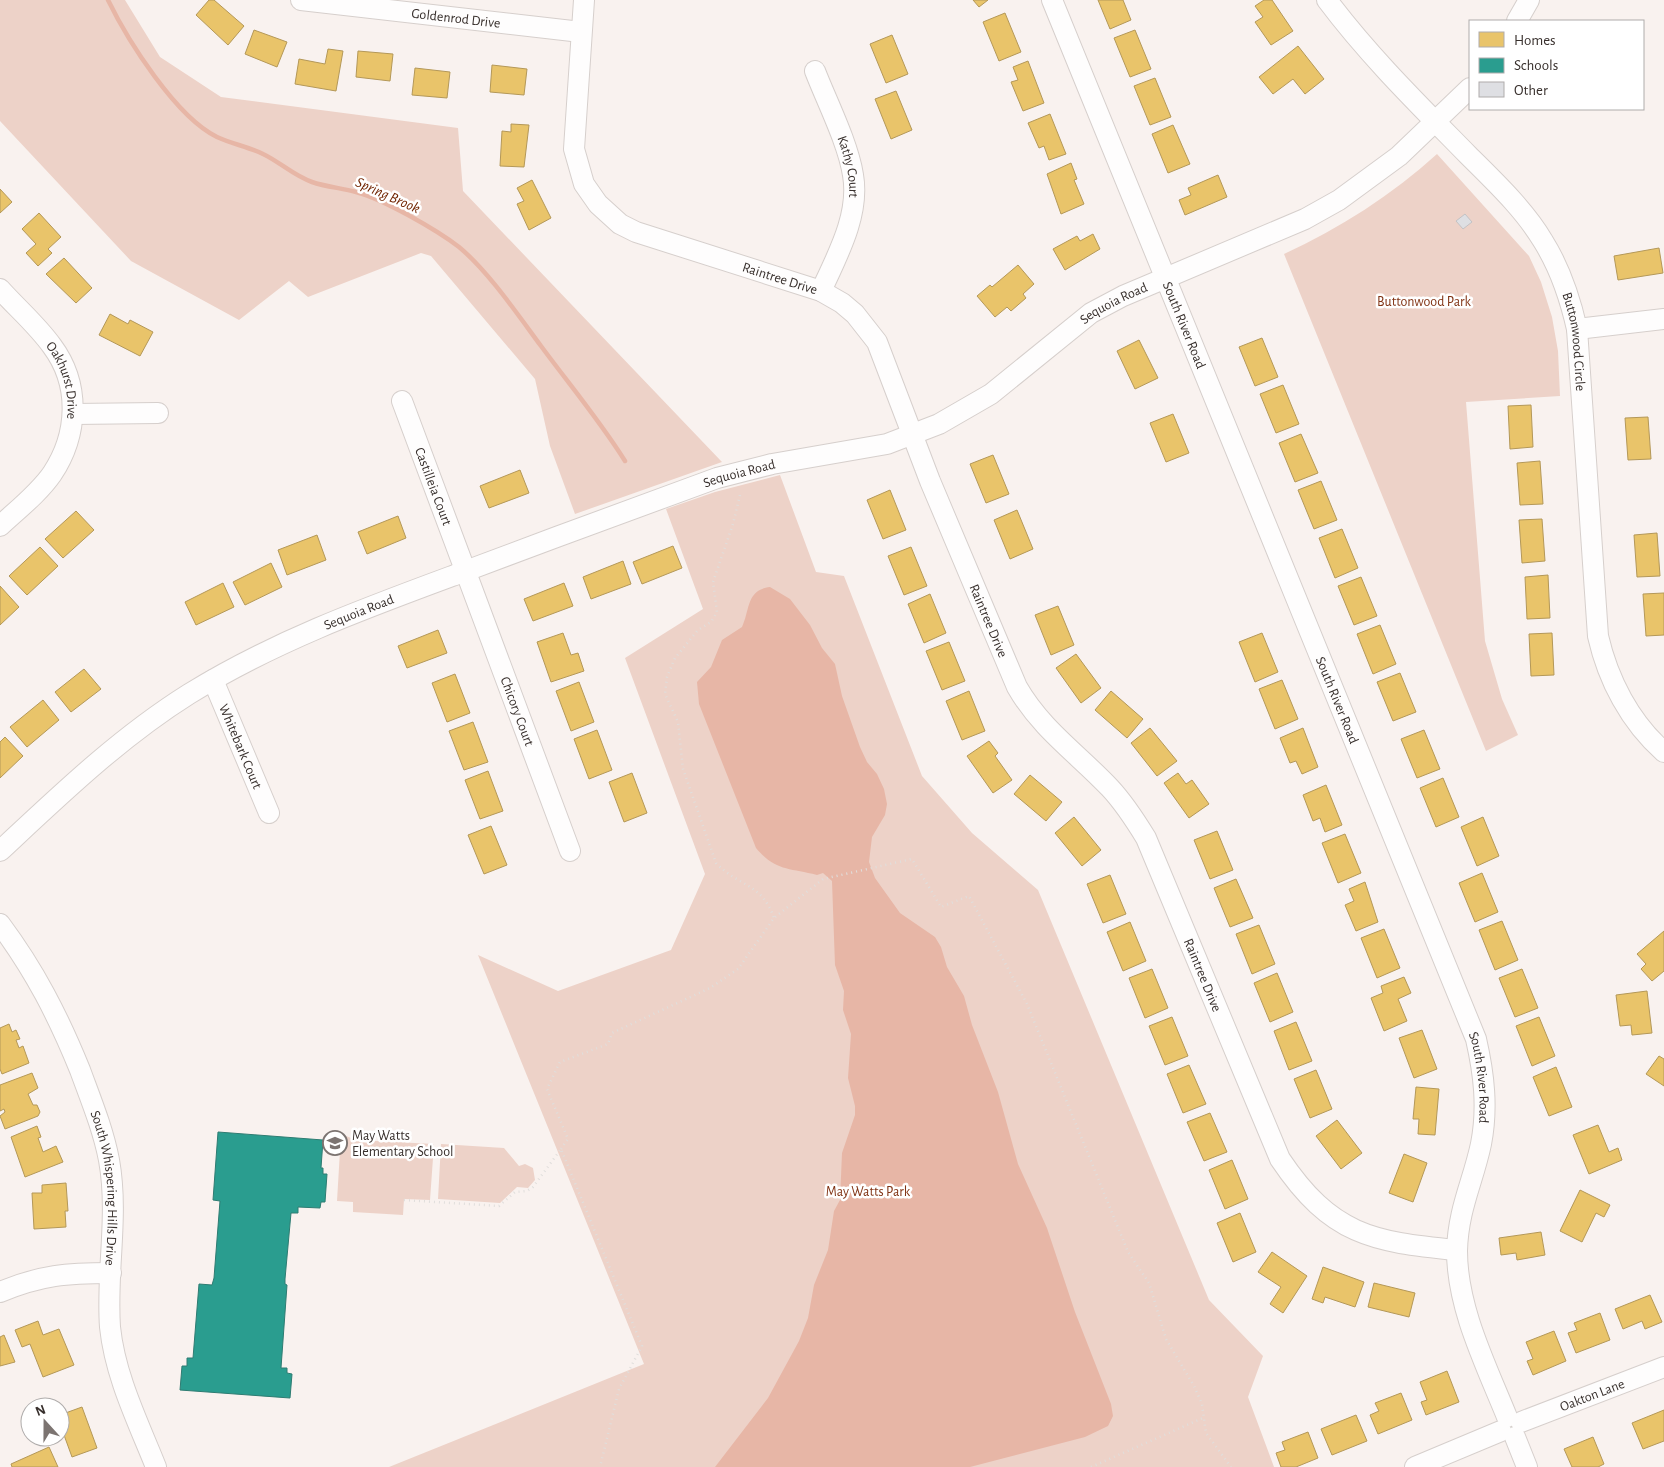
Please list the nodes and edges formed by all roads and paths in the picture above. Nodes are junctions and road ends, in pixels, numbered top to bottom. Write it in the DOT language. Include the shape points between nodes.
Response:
graph roads {
  1 [pos="300,0"];
  2 [pos="584,0"];
  3 [pos="1052,0"];
  4 [pos="1327,0"];
  5 [pos="1529,0"];
  6 [pos="1518,20"];
  7 [pos="581,32"];
  8 [pos="815,71"];
  9 [pos="1469,89"];
  10 [pos="1436,122"];
  11 [pos="1165,277"];
  12 [pos="0,289"];
  13 [pos="821,291"];
  14 [pos="1664,319"];
  15 [pos="1577,329"];
  16 [pos="402,401"];
  17 [pos="158,413"];
  18 [pos="74,414"];
  19 [pos="912,434"];
  20 [pos="740,495"];
  21 [pos="0,526"];
  22 [pos="466,571"];
  23 [pos="213,680"];
  24 [pos="1664,752"];
  25 [pos="270,813"];
  26 [pos="0,851"];
  27 [pos="570,851"];
  28 [pos="774,918"];
  29 [pos="0,924"];
  30 [pos="561,1149"];
  31 [pos="404,1200"];
  32 [pos="1457,1250"];
  33 [pos="111,1273"];
  34 [pos="0,1292"];
  35 [pos="1664,1367"];
  36 [pos="1203,1418"];
  37 [pos="1511,1427"];
  38 [pos="156,1467"];
  39 [pos="600,1467"];
  40 [pos="1091,1467"];
  41 [pos="1231,1467"];
  42 [pos="1415,1467"];
  43 [pos="1527,1467"];
  1 -- 7 [label="street, Goldenrod Drive"];
  2 -- 7 [label="street, Raintree Drive"];
  3 -- 11 [label="street, South River Road"];
  4 -- 10 [label="street, Buttonwood Circle" via="1346,26"];
  5 -- 6 [label="street"];
  7 -- 13 [label="street, Raintree Drive" via="574,149 584,184 598,204 620,224 636,232"];
  8 -- 13 [label="street, Kathy Court" via="850,162 854,193 847,229"];
  9 -- 10 [label="street, Sequoia Road"];
  10 -- 11 [label="street, Sequoia Road" via="1375,176 1327,207"];
  10 -- 15 [label="street, Buttonwood Circle" via="1512,201 1543,240 1570,299"];
  11 -- 19 [label="street, Sequoia Road" via="1091,313 990,394 939,424"];
  11 -- 32 [label="street, South River Road" via="1476,1038 1484,1083 1484,1124 1459,1220"];
  12 -- 18 [label="street, Oakhurst Drive" via="60,358 68,379"];
  13 -- 19 [label="street, Raintree Drive" via="855,314 877,342"];
  14 -- 15 [label="street"];
  15 -- 24 [label="street, Buttonwood Circle" via="1598,636 1618,693 1643,730"];
  16 -- 22 [label="street, Castilleia Court"];
  17 -- 18 [label="street"];
  18 -- 21 [label="street, Oakhurst Drive" via="62,458 50,476"];
  19 -- 22 [label="street, Sequoia Road" via="887,444 791,460 717,478"];
  19 -- 32 [label="street, Raintree Drive" via="1024,700 1050,732 1121,800 1146,838 1280,1159 1305,1193 1350,1228 1384,1241"];
  20 -- 28 [label="path" via="713,582 717,612 675,658 667,677 665,694 678,722 683,769 716,863 728,875 759,892 768,902"];
  22 -- 23 [label="street, Sequoia Road" via="298,635"];
  22 -- 27 [label="street, Chicory Court"];
  23 -- 25 [label="street, Whitebark Court"];
  23 -- 26 [label="street, Sequoia Road" via="144,725 90,768"];
  28 -- 30 [label="path" via="738,969 710,988 612,1033 608,1044 560,1062 547,1089 568,1139"];
  28 -- 36 [label="path" via="823,879 912,859 941,907 969,896 1028,1004 1128,1252 1149,1283 1166,1339 1202,1404"];
  29 -- 33 [label="street, South Whispering Hills Drive" via="36,976 53,1008 95,1109 112,1180 114,1232"];
  30 -- 31 [label="path" via="532,1187 515,1192 499,1206"];
  30 -- 39 [label="path" via="642,1346 618,1389"];
  32 -- 37 [label="street, South River Road" via="1465,1305"];
  33 -- 34 [label="street" via="57,1274"];
  33 -- 38 [label="street, South Whispering Hills Drive" via="111,1328 115,1355 124,1388"];
  35 -- 37 [label="street, Oakton Lane"];
  36 -- 40 [label="path"];
  36 -- 41 [label="path" via="1206,1434"];
  37 -- 42 [label="street, Oakton Lane"];
  37 -- 43 [label="street, South River Road"];
}
